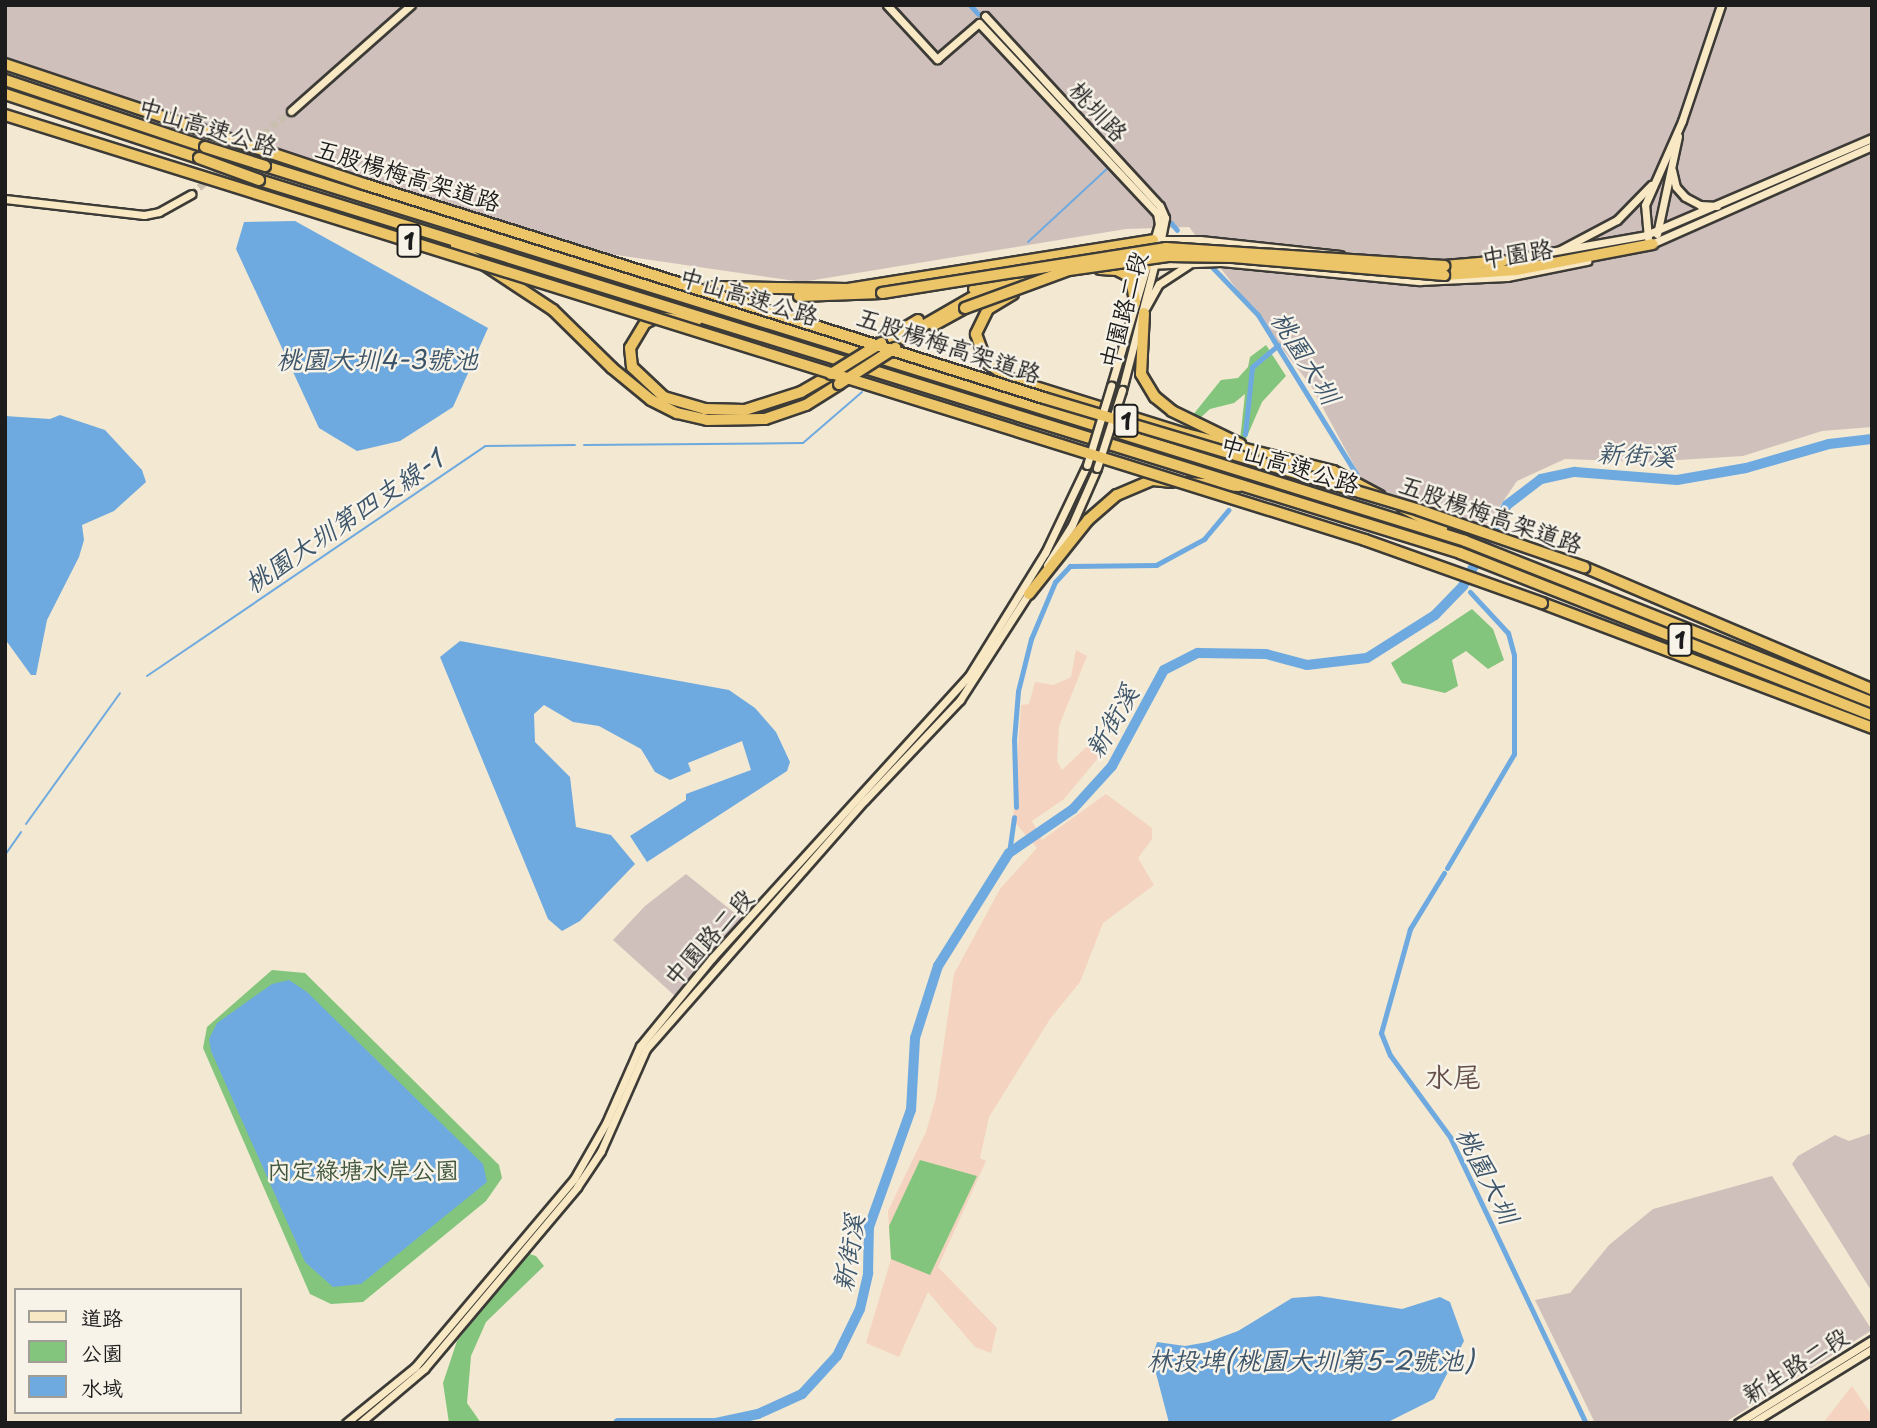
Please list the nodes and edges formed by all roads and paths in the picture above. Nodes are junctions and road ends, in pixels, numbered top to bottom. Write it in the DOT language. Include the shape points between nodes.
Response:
graph roads {
  1 [pos="887,5"];
  2 [pos="1721,5"];
  3 [pos="410,6"];
  4 [pos="985,16"];
  5 [pos="5,64"];
  6 [pos="5,80"];
  7 [pos="5,94"];
  8 [pos="291,111"];
  9 [pos="5,114"];
  10 [pos="1682,121"];
  11 [pos="1872,138"];
  12 [pos="1872,146"];
  13 [pos="1672,166"];
  14 [pos="1656,179"];
  15 [pos="191,194"];
  16 [pos="5,199"];
  17 [pos="1720,206"];
  18 [pos="1656,232"];
  19 [pos="437,235"];
  20 [pos="1157,240"];
  21 [pos="1653,240"];
  22 [pos="1260,246"];
  23 [pos="1230,249"];
  24 [pos="1154,252"];
  25 [pos="549,256"];
  26 [pos="1548,256"];
  27 [pos="1058,257"];
  28 [pos="1503,261"];
  29 [pos="1190,264"];
  30 [pos="1150,265"];
  31 [pos="1100,270"];
  32 [pos="1444,270"];
  33 [pos="1062,277"];
  34 [pos="1006,283"];
  35 [pos="710,287"];
  36 [pos="1135,303"];
  37 [pos="1144,313"];
  38 [pos="1137,326"];
  39 [pos="754,335"];
  40 [pos="889,345"];
  41 [pos="836,379"];
  42 [pos="1263,454"];
  43 [pos="1256,487"];
  44 [pos="1465,541"];
  45 [pos="1029,594"];
  46 [pos="1872,689"];
  47 [pos="1872,702"];
  48 [pos="1872,715"];
  49 [pos="1872,729"];
  50 [pos="626,1086"];
  51 [pos="522,1247"];
  52 [pos="1872,1340"];
  53 [pos="1872,1349"];
  54 [pos="346,1423"];
  55 [pos="360,1423"];
  56 [pos="1738,1423"];
  57 [pos="1752,1423"];
  1 -- 20 [label="main road, 桃圳路" via="937,59 979,23 1157,213"];
  2 -- 10 [label="main road"];
  3 -- 8 [label="main road"];
  4 -- 20 [label="main road, 桃圳路" via="1160,206 1165,218"];
  5 -- 46 [label="highway, 五股楊梅高架道路 / 1, bridge" via="364,184 1044,398 1419,510 1584,567"];
  6 -- 25 [label="highway, 中山高速公路 / 1, bridge"];
  7 -- 19 [label="highway, 中山高速公路 / 1, bridge"];
  9 -- 49 [label="highway, 1, bridge" via="1365,540"];
  10 -- 13 [label="main road"];
  10 -- 14 [label="main road"];
  11 -- 17 [label="main road"];
  12 -- 21 [label="main road, 中園路"];
  13 -- 17 [label="main road" via="1680,193 1700,205"];
  13 -- 18 [label="main road"];
  14 -- 21 [label="main road" via="1643,215"];
  14 -- 26 [label="main road" via="1617,220"];
  15 -- 16 [label="main road" via="144,215"];
  17 -- 18 [label="main road"];
  18 -- 21 [label="main road"];
  19 -- 39 [label="highway, 中山高速公路 / 1"];
  19 -- 41 [label="highway" via="553,310 651,400 708,415 734,416 774,409"];
  20 -- 22 [label="main road, 中園路"];
  20 -- 24 [label="main road, 中園路二段"];
  20 -- 27 [label="highway"];
  21 -- 26 [label="main road, 中園路"];
  21 -- 29 [label="main road, 中園路" via="1545,271 1443,281 1222,262"];
  21 -- 32 [label="highway" via="1517,270"];
  22 -- 23 [label="main road"];
  22 -- 28 [label="main road, 中園路" via="1374,259"];
  23 -- 24 [label="main road"];
  23 -- 32 [label="highway, bridge"];
  23 -- 35 [label="highway, bridge" via="1124,252 882,293 797,296"];
  24 -- 30 [label="main road, 中園路二段"];
  24 -- 34 [label="highway"];
  25 -- 35 [label="highway"];
  25 -- 44 [label="highway, 中山高速公路 / 1"];
  26 -- 28 [label="main road, 中園路"];
  27 -- 35 [label="highway" via="848,289"];
  27 -- 40 [label="highway" via="967,292"];
  28 -- 32 [label="highway"];
  29 -- 30 [label="main road, 中園路"];
  29 -- 37 [label="main road" via="1158,284"];
  30 -- 31 [label="highway"];
  30 -- 36 [label="main road, 中園路二段"];
  30 -- 38 [label="main road, 中園路二段"];
  31 -- 33 [label="highway"];
  31 -- 36 [label="highway" via="1116,270 1131,277"];
  32 -- 40 [label="highway, bridge" via="1168,256 1069,270 965,308"];
  33 -- 34 [label="highway"];
  33 -- 42 [label="highway" via="1007,297 982,317 976,344 996,370 1186,434"];
  34 -- 40 [label="highway" via="941,313"];
  36 -- 50 [label="main road, 中園路二段, bridge" via="1087,465 1045,553 968,677 712,958 640,1046"];
  37 -- 38 [label="main road"];
  37 -- 42 [label="highway" via="1141,374 1155,397 1182,417"];
  38 -- 45 [label="main road, 中園路二段, bridge" via="1097,468 1072,525"];
  39 -- 41 [label="highway" via="657,317 645,323 630,348 632,368 664,397 725,412 765,405"];
  39 -- 43 [label="highway, 中山高速公路 / 1"];
  40 -- 41 [label="highway, bridge"];
  40 -- 41 [label="highway, bridge"];
  42 -- 44 [label="highway" via="1333,471"];
  43 -- 45 [label="highway" via="1153,480 1117,495 1088,520"];
  43 -- 48 [label="highway, 中山高速公路 / 1" via="1460,553"];
  44 -- 47 [label="highway, 中山高速公路 / 1"];
  45 -- 50 [label="main road, 中園路二段" via="960,700 654,1040"];
  50 -- 51 [label="main road, 中園路二段" via="591,1153"];
  51 -- 54 [label="main road, 中園路二段" via="415,1367"];
  51 -- 55 [label="main road, 中園路二段" via="424,1369"];
  52 -- 56 [label="main road, 新生路二段"];
  53 -- 57 [label="main road, 新生路二段"];
}
